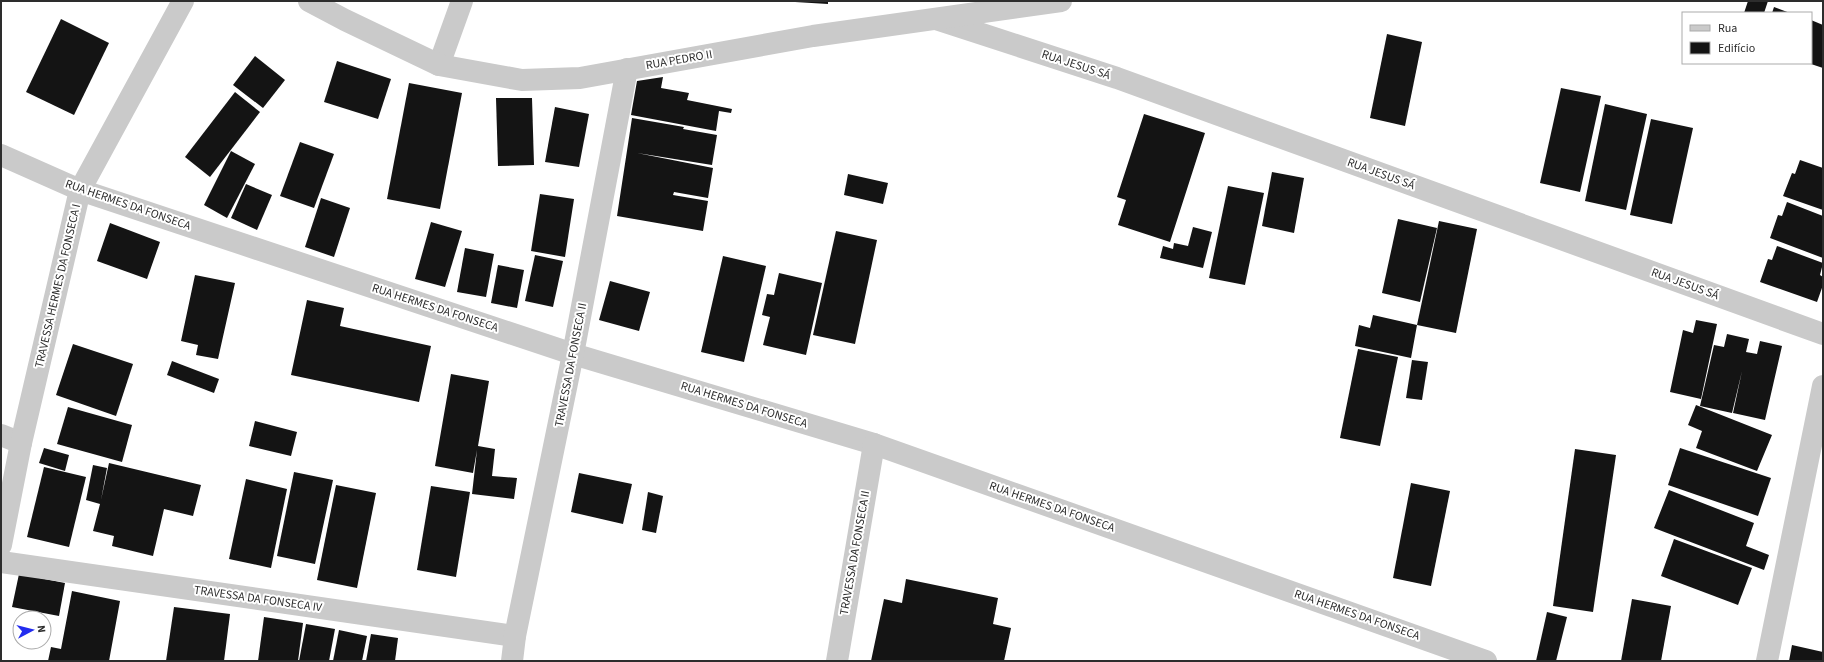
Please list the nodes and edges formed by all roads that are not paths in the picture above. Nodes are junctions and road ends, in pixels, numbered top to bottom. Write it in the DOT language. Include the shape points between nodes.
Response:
graph roads {
  1 [pos="183,1"];
  2 [pos="309,1"];
  3 [pos="462,1"];
  4 [pos="1061,1"];
  5 [pos="936,19"];
  6 [pos="439,65"];
  7 [pos="628,69"];
  8 [pos="1,155"];
  9 [pos="80,190"];
  10 [pos="1823,334"];
  11 [pos="573,354"];
  12 [pos="1823,386"];
  13 [pos="1,435"];
  14 [pos="21,443"];
  15 [pos="874,444"];
  16 [pos="1,546"];
  17 [pos="1,562"];
  18 [pos="515,636"];
  19 [pos="512,661"];
  20 [pos="837,661"];
  21 [pos="1486,661"];
  22 [pos="1767,661"];
  1 -- 9 [label="street, TRAVESSA HERMES DA FONSECA I"];
  2 -- 6 [label="street, RUA PEDRO II"];
  3 -- 6 [label="street"];
  4 -- 5 [label="street, RUA PEDRO II"];
  5 -- 7 [label="street, RUA PEDRO II" via="813,36"];
  5 -- 10 [label="street, RUA JESUS SÁ" via="1124,81"];
  6 -- 7 [label="street, RUA PEDRO II" via="522,80 580,78"];
  7 -- 11 [label="street, TRAVESSA DA FONSECA II"];
  8 -- 9 [label="street, RUA HERMES DA FONSECA"];
  9 -- 11 [label="street, RUA HERMES DA FONSECA"];
  9 -- 14 [label="street, TRAVESSA HERMES DA FONSECA I"];
  11 -- 15 [label="street, RUA HERMES DA FONSECA"];
  11 -- 18 [label="street, TRAVESSA DA FONSECA II"];
  12 -- 22 [label="street"];
  13 -- 14 [label="street"];
  14 -- 16 [label="street, TRAVESSA HERMES DA FONSECA I"];
  15 -- 20 [label="street, TRAVESSA DA FONSECA II"];
  15 -- 21 [label="street, RUA HERMES DA FONSECA"];
  17 -- 18 [label="street, TRAVESSA DA FONSECA IV"];
  18 -- 19 [label="street, TRAVESSA DA FONSECA II"];
}
